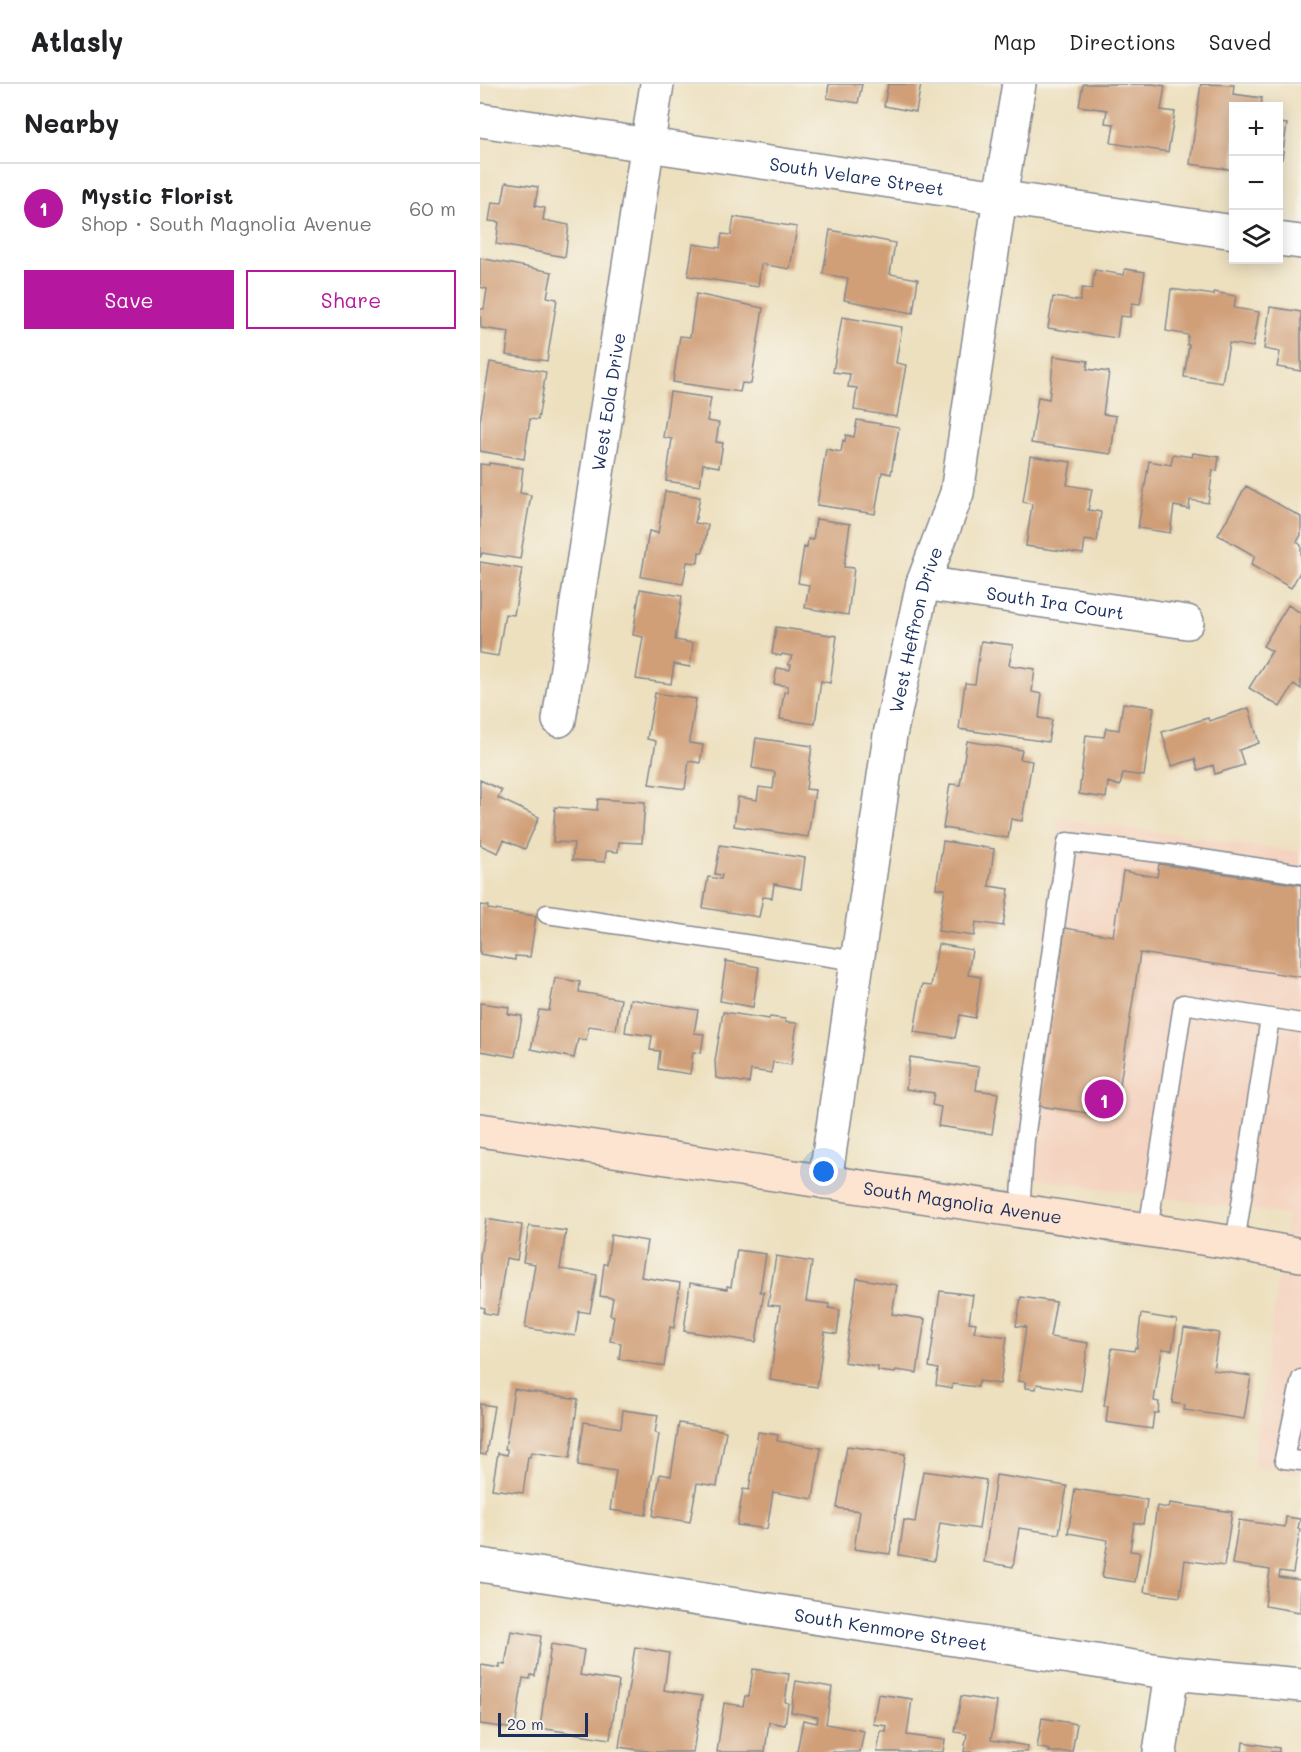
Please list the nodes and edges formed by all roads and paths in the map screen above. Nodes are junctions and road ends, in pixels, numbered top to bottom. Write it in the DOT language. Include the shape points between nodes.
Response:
graph roads {
  1 [pos="657,84"];
  2 [pos="1019,84"];
  3 [pos="480,120"];
  4 [pos="648,145"];
  5 [pos="1000,197"];
  6 [pos="1229,231"];
  7 [pos="1283,240"];
  8 [pos="1301,242"];
  9 [pos="923,583"];
  10 [pos="1187,622"];
  11 [pos="559,720"];
  12 [pos="1301,874"];
  13 [pos="547,914"];
  14 [pos="857,961"];
  15 [pos="1270,1018"];
  16 [pos="1301,1023"];
  17 [pos="480,1130"];
  18 [pos="825,1182"];
  19 [pos="1020,1211"];
  20 [pos="1148,1230"];
  21 [pos="1235,1243"];
  22 [pos="1301,1255"];
  23 [pos="1301,1379"];
  24 [pos="1301,1461"];
  25 [pos="480,1565"];
  26 [pos="1172,1673"];
  27 [pos="1301,1685"];
  28 [pos="1160,1752"];
  1 -- 4 [label="street, West Eola Drive"];
  2 -- 5 [label="street, West Heffron Drive"];
  3 -- 4 [label="street, South Velare Street"];
  4 -- 5 [label="street, South Velare Street"];
  4 -- 11 [label="street, West Eola Drive"];
  5 -- 6 [label="street, South Velare Street"];
  5 -- 9 [label="street, West Heffron Drive" via="957,493"];
  7 -- 8 [label="street"];
  9 -- 10 [label="street, South Ira Court"];
  9 -- 14 [label="street, West Heffron Drive" via="890,735"];
  12 -- 19 [label="lane" via="1067,842 1025,1139"];
  13 -- 14 [label="lane"];
  14 -- 18 [label="street, West Heffron Drive"];
  15 -- 16 [label="lane"];
  15 -- 20 [label="lane" via="1183,1004"];
  15 -- 21 [label="lane"];
  17 -- 18 [label="main road, South Magnolia Avenue"];
  18 -- 19 [label="main road, South Magnolia Avenue"];
  19 -- 20 [label="main road, South Magnolia Avenue"];
  20 -- 21 [label="main road, South Magnolia Avenue"];
  21 -- 22 [label="main road, South Magnolia Avenue"];
  23 -- 24 [label="lane" via="1284,1459"];
  25 -- 26 [label="street, South Kenmore Street"];
  26 -- 27 [label="street, South Kenmore Street"];
  26 -- 28 [label="street"];
}
